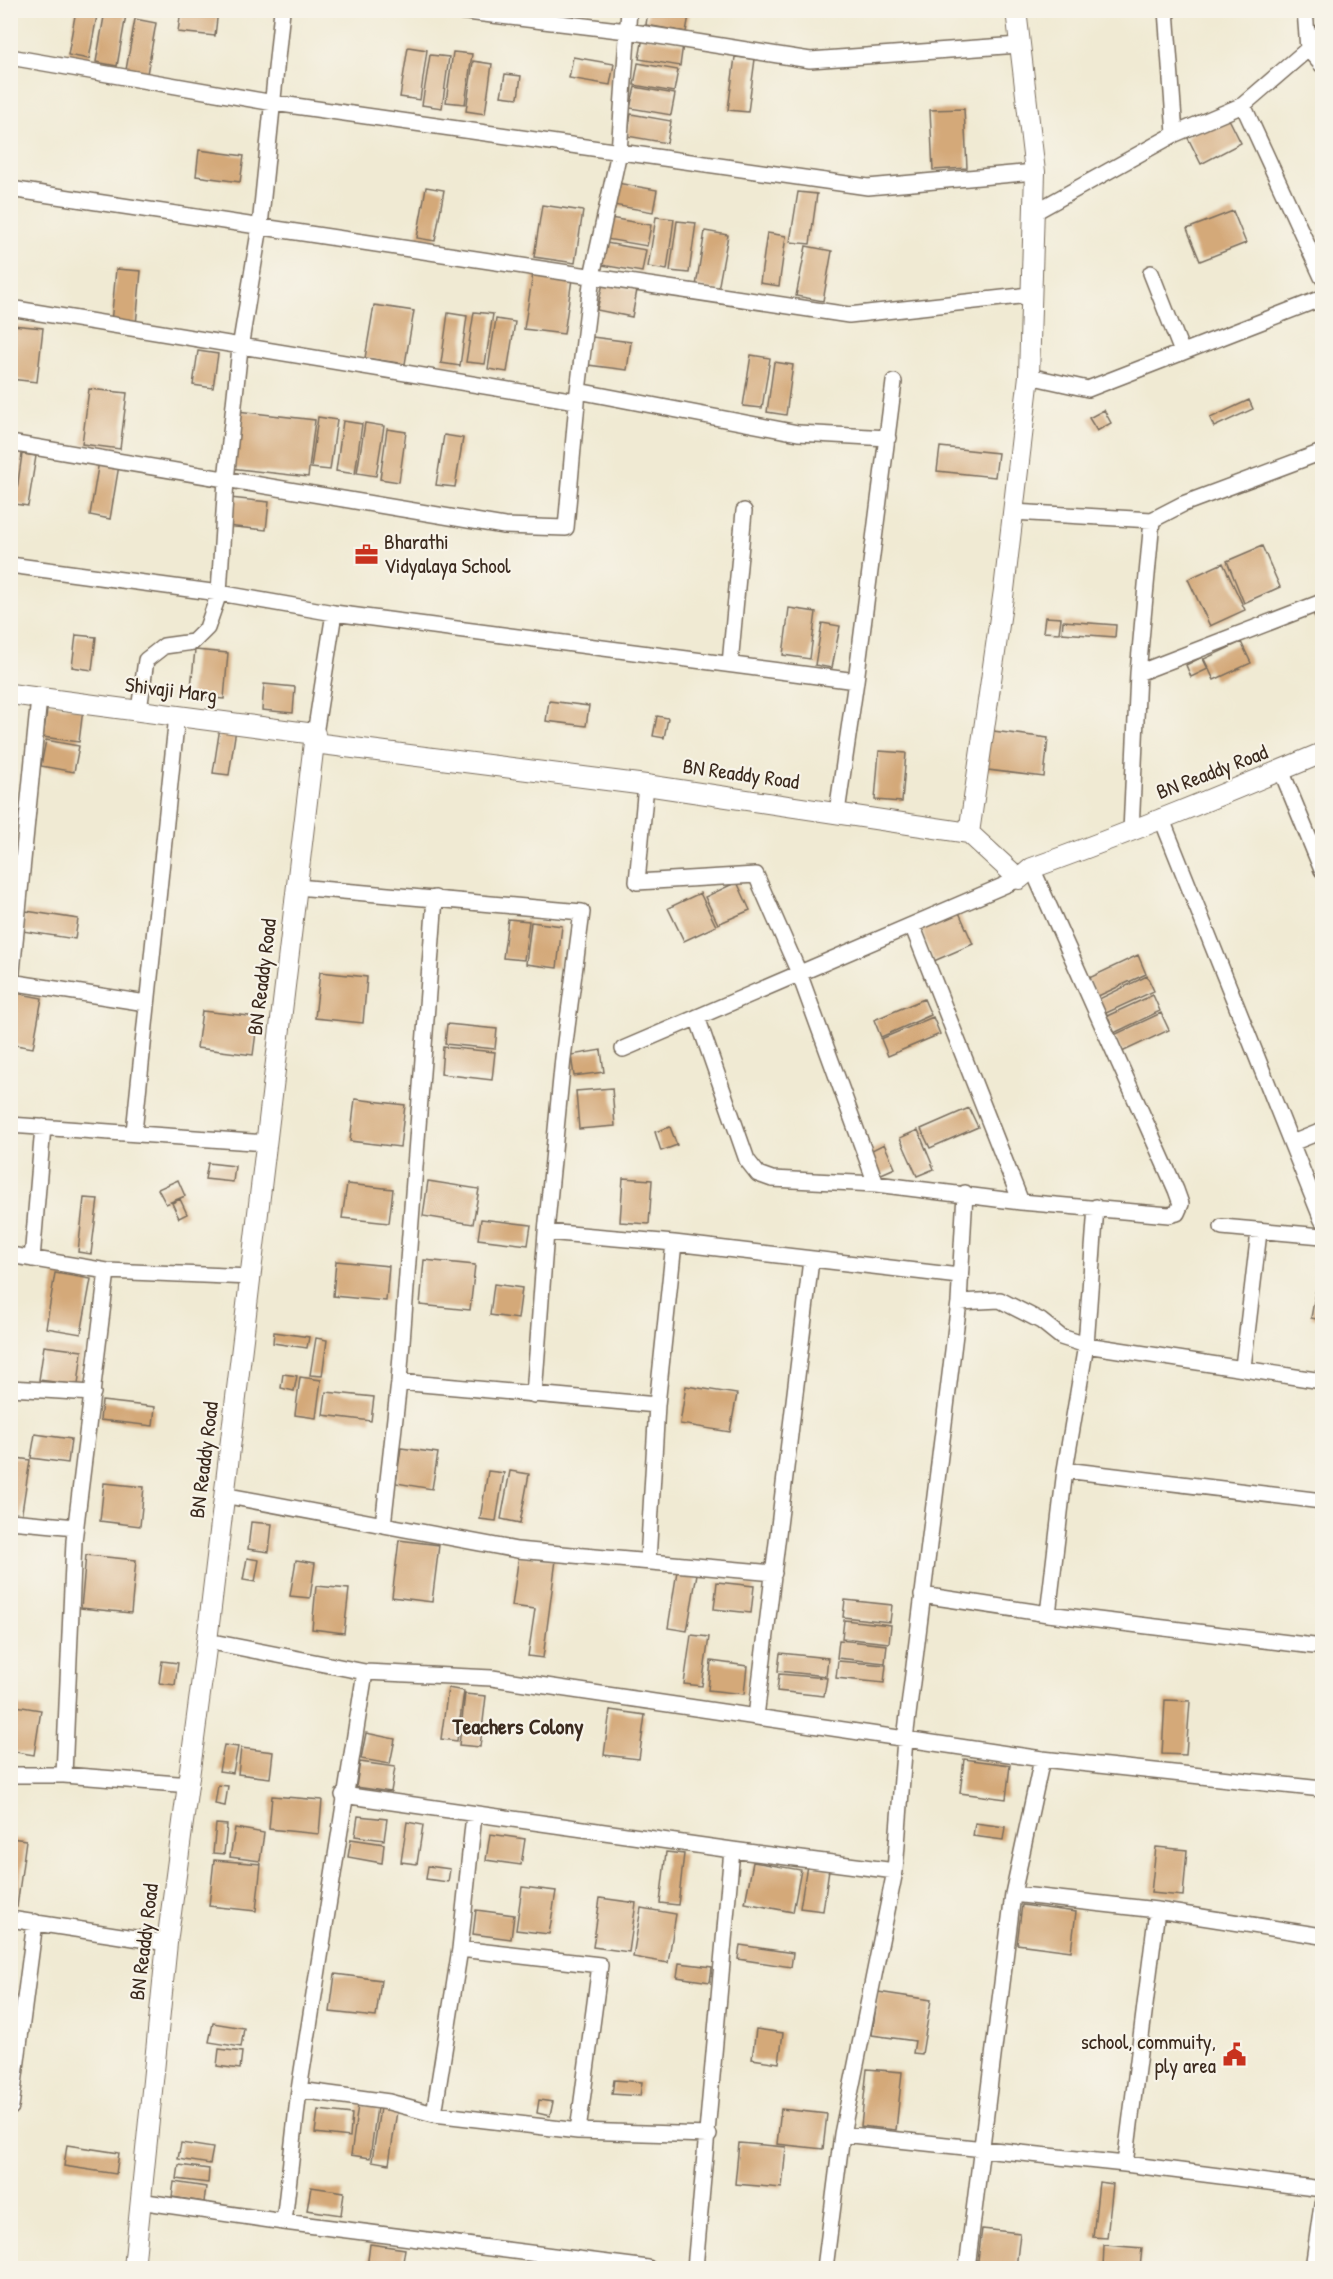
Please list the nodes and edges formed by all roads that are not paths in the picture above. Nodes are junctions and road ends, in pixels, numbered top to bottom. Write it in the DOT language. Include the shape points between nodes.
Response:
graph roads {
  1 [pos="282,10"];
  2 [pos="450,10"];
  3 [pos="629,10"];
  4 [pos="1016,10"];
  5 [pos="1166,10"];
  6 [pos="1305,10"];
  7 [pos="516,14"];
  8 [pos="627,31"];
  9 [pos="1323,32"];
  10 [pos="1019,45"];
  11 [pos="1308,49"];
  12 [pos="10,57"];
  13 [pos="1323,65"];
  14 [pos="274,103"];
  15 [pos="1243,105"];
  16 [pos="1175,134"];
  17 [pos="619,152"];
  18 [pos="1035,172"];
  19 [pos="10,189"];
  20 [pos="1035,212"];
  21 [pos="260,226"];
  22 [pos="1151,273"];
  23 [pos="592,276"];
  24 [pos="1323,277"];
  25 [pos="1029,295"];
  26 [pos="1323,298"];
  27 [pos="10,308"];
  28 [pos="240,348"];
  29 [pos="1182,352"];
  30 [pos="1029,376"];
  31 [pos="894,382"];
  32 [pos="577,396"];
  33 [pos="888,438"];
  34 [pos="10,443"];
  35 [pos="1323,452"];
  36 [pos="226,480"];
  37 [pos="744,511"];
  38 [pos="1013,512"];
  39 [pos="1152,520"];
  40 [pos="10,565"];
  41 [pos="219,593"];
  42 [pos="1323,602"];
  43 [pos="334,613"];
  44 [pos="729,664"];
  45 [pos="1138,673"];
  46 [pos="856,681"];
  47 [pos="10,694"];
  48 [pos="39,698"];
  49 [pos="139,710"];
  50 [pos="177,715"];
  51 [pos="315,738"];
  52 [pos="1323,753"];
  53 [pos="1281,771"];
  54 [pos="646,785"];
  55 [pos="837,812"];
  56 [pos="1161,817"];
  57 [pos="1131,832"];
  58 [pos="969,833"];
  59 [pos="1323,870"];
  60 [pos="1025,873"];
  61 [pos="297,887"];
  62 [pos="435,898"];
  63 [pos="912,925"];
  64 [pos="799,973"];
  65 [pos="11,982"];
  66 [pos="146,1003"];
  67 [pos="697,1017"];
  68 [pos="623,1049"];
  69 [pos="10,1125"];
  70 [pos="43,1127"];
  71 [pos="1323,1131"];
  72 [pos="134,1132"];
  73 [pos="267,1143"];
  74 [pos="1292,1143"];
  75 [pos="876,1185"];
  76 [pos="965,1193"];
  77 [pos="1021,1202"];
  78 [pos="1096,1207"];
  79 [pos="1323,1220"];
  80 [pos="1222,1227"];
  81 [pos="546,1232"];
  82 [pos="1259,1232"];
  83 [pos="1323,1236"];
  84 [pos="675,1243"];
  85 [pos="10,1255"];
  86 [pos="32,1259"];
  87 [pos="811,1260"];
  88 [pos="107,1271"];
  89 [pos="959,1276"];
  90 [pos="251,1277"];
  91 [pos="959,1302"];
  92 [pos="1086,1345"];
  93 [pos="1243,1367"];
  94 [pos="1323,1381"];
  95 [pos="399,1382"];
  96 [pos="10,1388"];
  97 [pos="93,1393"];
  98 [pos="534,1395"];
  99 [pos="657,1405"];
  100 [pos="1065,1470"];
  101 [pos="223,1495"];
  102 [pos="1323,1501"];
  103 [pos="10,1521"];
  104 [pos="383,1525"];
  105 [pos="76,1527"];
  106 [pos="648,1561"];
  107 [pos="774,1573"];
  108 [pos="922,1595"];
  109 [pos="1048,1614"];
  110 [pos="207,1641"];
  111 [pos="1323,1647"];
  112 [pos="365,1672"];
  113 [pos="756,1717"];
  114 [pos="905,1738"];
  115 [pos="1042,1759"];
  116 [pos="10,1775"];
  117 [pos="64,1775"];
  118 [pos="190,1785"];
  119 [pos="1323,1789"];
  120 [pos="343,1794"];
  121 [pos="474,1815"];
  122 [pos="732,1850"];
  123 [pos="895,1871"];
  124 [pos="1013,1893"];
  125 [pos="1157,1910"];
  126 [pos="10,1919"];
  127 [pos="35,1922"];
  128 [pos="1323,1936"];
  129 [pos="167,1943"];
  130 [pos="460,1949"];
  131 [pos="299,2090"];
  132 [pos="11,2107"];
  133 [pos="434,2114"];
  134 [pos="578,2132"];
  135 [pos="842,2133"];
  136 [pos="709,2135"];
  137 [pos="980,2148"];
  138 [pos="1125,2164"];
  139 [pos="1323,2189"];
  140 [pos="139,2201"];
  141 [pos="1323,2204"];
  142 [pos="284,2222"];
  143 [pos="134,2268"];
  144 [pos="648,2268"];
  145 [pos="695,2268"];
  146 [pos="825,2268"];
  147 [pos="967,2268"];
  148 [pos="1313,2268"];
  1 -- 14 [label="street"];
  2 -- 7 [label="street"];
  3 -- 8 [label="street"];
  4 -- 10 [label="street"];
  5 -- 16 [label="street"];
  6 -- 11 [label="street"];
  7 -- 8 [label="street"];
  8 -- 10 [label="street" via="810,60"];
  8 -- 17 [label="street"];
  9 -- 11 [label="street"];
  10 -- 18 [label="street"];
  11 -- 13 [label="street"];
  11 -- 15 [label="street"];
  12 -- 14 [label="street"];
  14 -- 17 [label="street"];
  14 -- 21 [label="street"];
  15 -- 16 [label="street"];
  15 -- 24 [label="street"];
  16 -- 20 [label="street"];
  17 -- 18 [label="street" via="868,187"];
  17 -- 23 [label="street"];
  18 -- 20 [label="street"];
  19 -- 21 [label="street"];
  20 -- 25 [label="street"];
  21 -- 23 [label="street"];
  21 -- 28 [label="street"];
  22 -- 29 [label="street"];
  23 -- 25 [label="street" via="849,315"];
  23 -- 32 [label="street"];
  25 -- 30 [label="street"];
  26 -- 29 [label="street"];
  27 -- 28 [label="street"];
  28 -- 32 [label="street"];
  28 -- 36 [label="street"];
  29 -- 30 [label="street" via="1088,389"];
  30 -- 38 [label="street"];
  31 -- 33 [label="street"];
  32 -- 33 [label="street" via="798,433"];
  32 -- 36 [label="street" via="566,528 504,526"];
  33 -- 46 [label="street"];
  34 -- 36 [label="street"];
  35 -- 39 [label="street" via="1184,504"];
  36 -- 41 [label="street"];
  37 -- 44 [label="street"];
  38 -- 39 [label="street"];
  38 -- 58 [label="street"];
  39 -- 45 [label="street"];
  40 -- 41 [label="street"];
  41 -- 43 [label="street"];
  41 -- 49 [label="street" via="207,628 193,642 164,646 146,660"];
  42 -- 45 [label="street"];
  43 -- 44 [label="street"];
  43 -- 51 [label="street"];
  44 -- 46 [label="street"];
  45 -- 57 [label="street"];
  46 -- 55 [label="street"];
  47 -- 48 [label="street, Shivaji Marg"];
  48 -- 49 [label="street, Shivaji Marg"];
  48 -- 65 [label="street"];
  49 -- 50 [label="street, Shivaji Marg"];
  50 -- 51 [label="street, Shivaji Marg"];
  50 -- 66 [label="street"];
  51 -- 54 [label="street, BN Readdy Road"];
  51 -- 61 [label="street, BN Readdy Road"];
  52 -- 53 [label="street, BN Readdy Road"];
  53 -- 56 [label="street, BN Readdy Road"];
  53 -- 59 [label="street"];
  54 -- 55 [label="street, BN Readdy Road"];
  54 -- 64 [label="street" via="637,882 756,875"];
  55 -- 58 [label="street, BN Readdy Road"];
  56 -- 57 [label="street, BN Readdy Road"];
  56 -- 74 [label="street"];
  57 -- 60 [label="street, BN Readdy Road"];
  58 -- 60 [label="street"];
  60 -- 63 [label="street"];
  60 -- 78 [label="street" via="1181,1204 1177,1213 1169,1215"];
  61 -- 62 [label="street"];
  61 -- 73 [label="street, BN Readdy Road"];
  62 -- 81 [label="street" via="582,912"];
  62 -- 95 [label="street"];
  63 -- 64 [label="street"];
  63 -- 77 [label="street"];
  64 -- 67 [label="street"];
  64 -- 75 [label="street"];
  65 -- 66 [label="street"];
  66 -- 72 [label="street"];
  67 -- 68 [label="street"];
  67 -- 75 [label="street" via="747,1160 758,1174 772,1179"];
  69 -- 70 [label="street"];
  70 -- 72 [label="street"];
  70 -- 86 [label="street"];
  71 -- 74 [label="street"];
  72 -- 73 [label="street"];
  73 -- 90 [label="street, BN Readdy Road"];
  74 -- 79 [label="street"];
  75 -- 76 [label="street"];
  76 -- 77 [label="street"];
  76 -- 89 [label="street"];
  77 -- 78 [label="street"];
  78 -- 92 [label="street"];
  80 -- 82 [label="street"];
  81 -- 84 [label="street"];
  81 -- 98 [label="street"];
  82 -- 83 [label="street"];
  82 -- 93 [label="street"];
  84 -- 87 [label="street"];
  84 -- 99 [label="street"];
  85 -- 86 [label="street"];
  86 -- 88 [label="street"];
  87 -- 89 [label="street"];
  87 -- 107 [label="street"];
  88 -- 90 [label="street"];
  88 -- 97 [label="street"];
  89 -- 91 [label="street"];
  90 -- 101 [label="street, BN Readdy Road"];
  91 -- 92 [label="street" via="1000,1300 1041,1321 1061,1337"];
  91 -- 108 [label="street"];
  92 -- 93 [label="street"];
  92 -- 100 [label="street"];
  93 -- 94 [label="street"];
  95 -- 98 [label="street"];
  95 -- 104 [label="street"];
  96 -- 97 [label="street"];
  97 -- 105 [label="street"];
  98 -- 99 [label="street"];
  99 -- 106 [label="street"];
  100 -- 102 [label="street"];
  100 -- 109 [label="street"];
  101 -- 104 [label="street"];
  101 -- 110 [label="street, BN Readdy Road"];
  103 -- 105 [label="street"];
  104 -- 106 [label="street" via="517,1550"];
  105 -- 117 [label="street"];
  106 -- 107 [label="street"];
  107 -- 113 [label="street"];
  108 -- 109 [label="street"];
  108 -- 114 [label="street"];
  109 -- 111 [label="street"];
  110 -- 112 [label="street"];
  110 -- 118 [label="street, BN Readdy Road"];
  112 -- 113 [label="street" via="492,1678"];
  112 -- 120 [label="street"];
  113 -- 114 [label="street"];
  114 -- 115 [label="street"];
  114 -- 123 [label="street"];
  115 -- 119 [label="street"];
  115 -- 124 [label="street"];
  116 -- 117 [label="street"];
  117 -- 118 [label="street"];
  118 -- 129 [label="street, BN Readdy Road"];
  120 -- 121 [label="street"];
  120 -- 131 [label="street"];
  121 -- 122 [label="street"];
  121 -- 130 [label="street"];
  122 -- 123 [label="street"];
  122 -- 136 [label="street"];
  123 -- 135 [label="street"];
  124 -- 125 [label="street"];
  124 -- 137 [label="street"];
  125 -- 128 [label="street"];
  125 -- 138 [label="street"];
  126 -- 127 [label="street"];
  127 -- 129 [label="street"];
  127 -- 132 [label="street"];
  129 -- 140 [label="street, BN Readdy Road"];
  130 -- 133 [label="street"];
  130 -- 134 [label="street" via="600,1965"];
  131 -- 133 [label="street" via="389,2102"];
  131 -- 142 [label="street"];
  133 -- 134 [label="street"];
  134 -- 136 [label="street"];
  135 -- 137 [label="street"];
  135 -- 146 [label="street"];
  136 -- 145 [label="street"];
  137 -- 138 [label="street"];
  137 -- 147 [label="street"];
  138 -- 139 [label="street"];
  140 -- 142 [label="street"];
  140 -- 143 [label="street, BN Readdy Road"];
  141 -- 148 [label="street"];
  142 -- 144 [label="street"];
}
